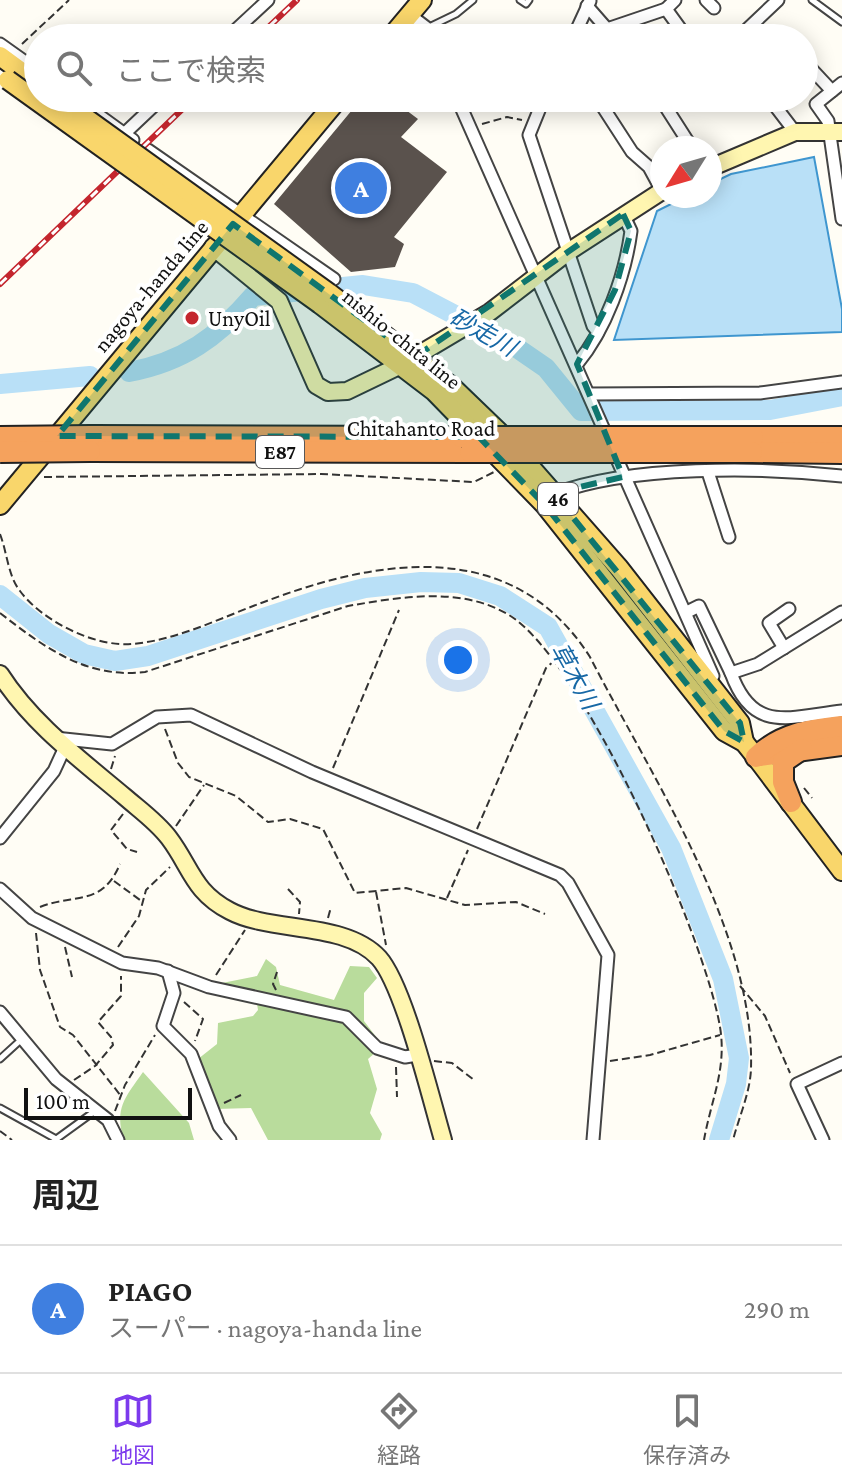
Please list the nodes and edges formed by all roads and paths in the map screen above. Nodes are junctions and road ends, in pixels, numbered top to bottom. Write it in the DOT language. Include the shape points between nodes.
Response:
graph roads {
  1 [pos="69,0"];
  2 [pos="268,0"];
  3 [pos="422,0"];
  4 [pos="473,0"];
  5 [pos="520,0"];
  6 [pos="529,0"];
  7 [pos="675,0"];
  8 [pos="778,0"];
  9 [pos="812,0"];
  10 [pos="589,3"];
  11 [pos="666,9"];
  12 [pos="410,15"];
  13 [pos="842,22"];
  14 [pos="42,24"];
  15 [pos="242,24"];
  16 [pos="402,24"];
  17 [pos="420,24"];
  18 [pos="442,24"];
  19 [pos="579,24"];
  20 [pos="605,24"];
  21 [pos="632,24"];
  22 [pos="677,24"];
  23 [pos="753,24"];
  24 [pos="24,39"];
  25 [pos="0,44"];
  26 [pos="6,55"];
  27 [pos="24,64"];
  28 [pos="24,71"];
  29 [pos="818,72"];
  30 [pos="0,74"];
  31 [pos="837,87"];
  32 [pos="24,90"];
  33 [pos="818,102"];
  34 [pos="818,107"];
  35 [pos="57,112"];
  36 [pos="77,112"];
  37 [pos="95,112"];
  38 [pos="150,112"];
  39 [pos="327,112"];
  40 [pos="463,112"];
  41 [pos="539,112"];
  42 [pos="606,112"];
  43 [pos="669,112"];
  44 [pos="780,112"];
  45 [pos="535,122"];
  46 [pos="470,127"];
  47 [pos="795,132"];
  48 [pos="835,132"];
  49 [pos="684,136"];
  50 [pos="148,150"];
  51 [pos="722,163"];
  52 [pos="650,169"];
  53 [pos="840,193"];
  54 [pos="650,198"];
  55 [pos="623,214"];
  56 [pos="241,215"];
  57 [pos="842,219"];
  58 [pos="213,247"];
  59 [pos="568,252"];
  60 [pos="537,278"];
  61 [pos="328,292"];
  62 [pos="598,332"];
  63 [pos="408,361"];
  64 [pos="577,364"];
  65 [pos="842,382"];
  66 [pos="591,399"];
  67 [pos="842,428"];
  68 [pos="0,437"];
  69 [pos="803,437"];
  70 [pos="842,437"];
  71 [pos="90,443"];
  72 [pos="752,445"];
  73 [pos="0,452"];
  74 [pos="842,453"];
  75 [pos="504,463"];
  76 [pos="28,471"];
  77 [pos="708,472"];
  78 [pos="842,476"];
  79 [pos="623,477"];
  80 [pos="554,494"];
  81 [pos="0,505"];
  82 [pos="0,534"];
  83 [pos="729,537"];
  84 [pos="789,609"];
  85 [pos="399,610"];
  86 [pos="687,612"];
  87 [pos="842,612"];
  88 [pos="0,613"];
  89 [pos="784,648"];
  90 [pos="555,660"];
  91 [pos="731,673"];
  92 [pos="0,674"];
  93 [pos="713,676"];
  94 [pos="842,711"];
  95 [pos="161,717"];
  96 [pos="842,726"];
  97 [pos="126,738"];
  98 [pos="60,743"];
  99 [pos="842,745"];
  100 [pos="802,749"];
  101 [pos="750,750"];
  102 [pos="329,777"];
  103 [pos="106,781"];
  104 [pos="205,784"];
  105 [pos="791,802"];
  106 [pos="131,803"];
  107 [pos="167,836"];
  108 [pos="0,838"];
  109 [pos="473,839"];
  110 [pos="137,852"];
  111 [pos="182,862"];
  112 [pos="120,864"];
  113 [pos="842,869"];
  114 [pos="114,881"];
  115 [pos="0,889"];
  116 [pos="288,889"];
  117 [pos="375,891"];
  118 [pos="447,898"];
  119 [pos="141,901"];
  120 [pos="545,914"];
  121 [pos="30,915"];
  122 [pos="251,918"];
  123 [pos="293,926"];
  124 [pos="63,935"];
  125 [pos="378,957"];
  126 [pos="116,960"];
  127 [pos="168,971"];
  128 [pos="277,972"];
  129 [pos="72,977"];
  130 [pos="740,986"];
  131 [pos="212,987"];
  132 [pos="174,993"];
  133 [pos="287,1004"];
  134 [pos="0,1012"];
  135 [pos="163,1026"];
  136 [pos="721,1035"];
  137 [pos="24,1038"];
  138 [pos="189,1052"];
  139 [pos="399,1056"];
  140 [pos="0,1059"];
  141 [pos="418,1059"];
  142 [pos="597,1062"];
  143 [pos="842,1063"];
  144 [pos="95,1065"];
  145 [pos="474,1080"];
  146 [pos="797,1084"];
  147 [pos="68,1088"];
  148 [pos="241,1095"];
  149 [pos="121,1096"];
  150 [pos="397,1097"];
  151 [pos="0,1108"];
  152 [pos="96,1110"];
  153 [pos="214,1110"];
  154 [pos="109,1122"];
  155 [pos="0,1131"];
  156 [pos="55,1139"];
  157 [pos="12,1140"];
  158 [pos="118,1140"];
  159 [pos="230,1140"];
  160 [pos="443,1140"];
  161 [pos="593,1140"];
  162 [pos="704,1140"];
  163 [pos="733,1140"];
  164 [pos="823,1140"];
  1 -- 14 [label="path"];
  2 -- 15 [label="street"];
  3 -- 12 [label="main road"];
  4 -- 18 [label="lane"];
  5 -- 6 [label="lane"];
  7 -- 11 [label="street"];
  8 -- 23 [label="street"];
  9 -- 13 [label="lane"];
  10 -- 19 [label="street"];
  10 -- 20 [label="street"];
  11 -- 21 [label="street"];
  11 -- 22 [label="street"];
  12 -- 16 [label="main road"];
  12 -- 17 [label="street"];
  24 -- 26 [label="path"];
  25 -- 26 [label="street"];
  26 -- 27 [label="street"];
  26 -- 28 [label="main road"];
  29 -- 31 [label="street"];
  30 -- 32 [label="main road, nishio-chita line / 46, bridge"];
  31 -- 33 [label="street"];
  34 -- 48 [label="street"];
  35 -- 61 [label="main road, nishio-chita line / 46, bridge"];
  36 -- 61 [label="main road, nishio-chita line / 46, bridge"];
  37 -- 38 [label="street" via="129,136"];
  39 -- 56 [label="main road, nagoya-handa line"];
  40 -- 46 [label="street"];
  41 -- 45 [label="street"];
  42 -- 52 [label="street"];
  43 -- 49 [label="street"];
  44 -- 47 [label="street"];
  45 -- 46 [label="path" via="507,117"];
  45 -- 59 [label="street" via="529,135"];
  46 -- 60 [label="street"];
  47 -- 48 [label="street"];
  47 -- 51 [label="street"];
  48 -- 53 [label="street"];
  50 -- 56 [label="street"];
  53 -- 57 [label="street"];
  54 -- 55 [label="street"];
  55 -- 59 [label="street"];
  55 -- 62 [label="street" via="630,224 630,241"];
  56 -- 58 [label="main road, nagoya-handa line"];
  56 -- 61 [label="street"];
  58 -- 63 [label="street" via="279,301 316,385 328,392 347,391"];
  58 -- 76 [label="main road, nagoya-handa line"];
  59 -- 60 [label="street"];
  59 -- 62 [label="street"];
  60 -- 63 [label="street"];
  60 -- 64 [label="street"];
  61 -- 63 [label="main road, nishio-chita line / 46"];
  62 -- 64 [label="street"];
  63 -- 75 [label="main road, nishio-chita line / 46"];
  63 -- 80 [label="main road, nishio-chita line / 46" via="503,436"];
  64 -- 66 [label="street"];
  65 -- 66 [label="street" via="760,393"];
  66 -- 79 [label="street"];
  67 -- 69 [label="highway"];
  68 -- 71 [label="highway, Chitahanto Road / E87, bridge"];
  69 -- 70 [label="highway, Chitahanto Road / E87"];
  69 -- 72 [label="highway, Chitahanto Road / E87"];
  71 -- 72 [label="highway, Chitahanto Road / E87, bridge"];
  71 -- 73 [label="highway, Chitahanto Road / E87, bridge"];
  72 -- 74 [label="highway, Chitahanto Road / E87"];
  75 -- 76 [label="path" via="474,482 308,473 44,478"];
  75 -- 101 [label="main road, nishio-chita line / 46" via="544,504 724,731"];
  76 -- 81 [label="main road, nagoya-handa line"];
  77 -- 78 [label="street" via="773,468"];
  77 -- 79 [label="street"];
  77 -- 83 [label="street"];
  79 -- 80 [label="street"];
  79 -- 86 [label="street"];
  80 -- 101 [label="main road, nishio-chita line / 46" via="740,723"];
  82 -- 130 [label="path" via="13,579 26,598 59,622 105,643 150,642 328,580 431,566 478,571 542,602 590,657 679,823 715,907"];
  84 -- 89 [label="street" via="769,623"];
  85 -- 102 [label="path"];
  86 -- 91 [label="street" via="699,606"];
  86 -- 93 [label="street"];
  87 -- 89 [label="street"];
  88 -- 90 [label="path" via="80,665 130,673 348,606 448,597 506,613 535,635"];
  89 -- 91 [label="street"];
  90 -- 109 [label="path" via="546,668"];
  90 -- 136 [label="path" via="667,872 695,942"];
  91 -- 94 [label="street" via="749,708 767,717"];
  92 -- 98 [label="street" via="16,699"];
  95 -- 97 [label="street" via="139,725"];
  95 -- 102 [label="street" via="200,717"];
  95 -- 104 [label="path" via="178,763 189,777"];
  96 -- 101 [label="highway" via="796,732"];
  97 -- 98 [label="street" via="112,744"];
  97 -- 103 [label="path"];
  98 -- 103 [label="street"];
  98 -- 108 [label="street" via="54,771"];
  99 -- 100 [label="highway"];
  100 -- 101 [label="highway"];
  100 -- 105 [label="highway" via="783,762"];
  101 -- 105 [label="main road, nishio-chita line / 46"];
  102 -- 109 [label="street"];
  103 -- 106 [label="street"];
  104 -- 107 [label="path"];
  104 -- 117 [label="path" via="236,796 268,822 290,819 323,829 355,893"];
  105 -- 113 [label="main road, nishio-chita line / 46"];
  106 -- 107 [label="street"];
  106 -- 110 [label="path" via="111,830 127,849"];
  107 -- 111 [label="street"];
  109 -- 118 [label="path"];
  109 -- 142 [label="street" via="560,875 601,938 608,955"];
  111 -- 119 [label="path" via="163,871"];
  111 -- 122 [label="street" via="204,892 231,912"];
  112 -- 114 [label="path"];
  114 -- 119 [label="path"];
  114 -- 121 [label="path" via="97,895 59,900"];
  115 -- 121 [label="street"];
  116 -- 123 [label="path" via="302,908"];
  117 -- 118 [label="path" via="406,888"];
  117 -- 125 [label="path" via="386,945"];
  118 -- 120 [label="path" via="471,906 516,902"];
  119 -- 126 [label="path" via="139,916"];
  121 -- 124 [label="street"];
  121 -- 144 [label="path" via="48,1000 60,1027 73,1035"];
  122 -- 123 [label="street"];
  122 -- 131 [label="path"];
  123 -- 125 [label="street" via="363,946"];
  124 -- 126 [label="street"];
  124 -- 129 [label="path"];
  125 -- 141 [label="street" via="396,988"];
  126 -- 127 [label="street"];
  126 -- 144 [label="path" via="121,996 98,1022 113,1045"];
  127 -- 131 [label="street"];
  127 -- 132 [label="street"];
  128 -- 133 [label="path" via="274,987"];
  130 -- 146 [label="path" via="765,1016"];
  130 -- 163 [label="path" via="751,1072"];
  131 -- 133 [label="street"];
  132 -- 135 [label="street"];
  132 -- 138 [label="path" via="203,1019"];
  133 -- 139 [label="street" via="346,1017 377,1048"];
  134 -- 137 [label="street"];
  135 -- 138 [label="street"];
  135 -- 149 [label="path"];
  136 -- 142 [label="path" via="650,1055"];
  136 -- 162 [label="path" via="723,1070"];
  137 -- 140 [label="lane"];
  137 -- 147 [label="street"];
  138 -- 153 [label="street"];
  139 -- 141 [label="street"];
  139 -- 150 [label="path"];
  141 -- 145 [label="path" via="447,1061"];
  141 -- 160 [label="street"];
  142 -- 161 [label="street"];
  143 -- 146 [label="street"];
  144 -- 147 [label="path"];
  144 -- 149 [label="path"];
  146 -- 164 [label="street"];
  147 -- 152 [label="street"];
  148 -- 153 [label="path"];
  149 -- 154 [label="path"];
  151 -- 156 [label="lane"];
  152 -- 154 [label="street"];
  152 -- 156 [label="lane"];
  153 -- 159 [label="street"];
  154 -- 158 [label="street"];
  155 -- 157 [label="path"];
}
